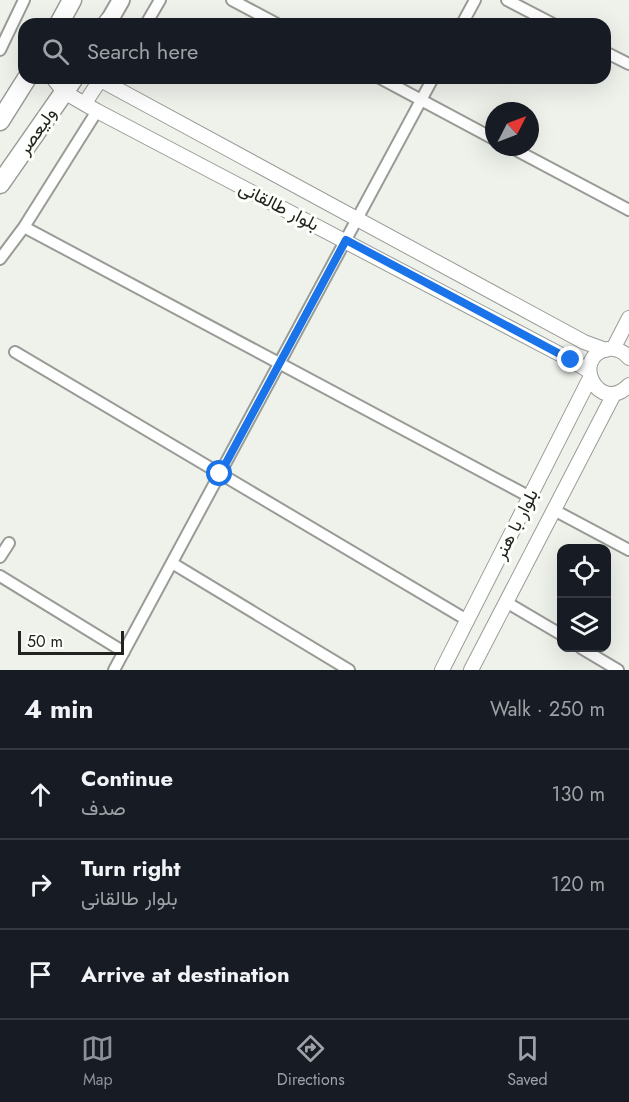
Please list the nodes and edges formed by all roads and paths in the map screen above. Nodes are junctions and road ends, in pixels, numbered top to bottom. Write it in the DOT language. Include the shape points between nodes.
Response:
graph roads {
  1 [pos="24,0"];
  2 [pos="72,0"];
  3 [pos="121,0"];
  4 [pos="160,0"];
  5 [pos="232,0"];
  6 [pos="475,0"];
  7 [pos="507,0"];
  8 [pos="62,18"];
  9 [pos="111,18"];
  10 [pos="150,18"];
  11 [pos="266,18"];
  12 [pos="465,18"];
  13 [pos="542,18"];
  14 [pos="0,50"];
  15 [pos="611,55"];
  16 [pos="629,64"];
  17 [pos="23,84"];
  18 [pos="63,84"];
  19 [pos="65,84"];
  20 [pos="102,84"];
  21 [pos="113,84"];
  22 [pos="391,84"];
  23 [pos="430,84"];
  24 [pos="422,100"];
  25 [pos="85,103"];
  26 [pos="97,111"];
  27 [pos="0,121"];
  28 [pos="485,134"];
  29 [pos="527,156"];
  30 [pos="0,184"];
  31 [pos="629,210"];
  32 [pos="357,219"];
  33 [pos="24,227"];
  34 [pos="346,240"];
  35 [pos="0,259"];
  36 [pos="629,318"];
  37 [pos="609,349"];
  38 [pos="15,352"];
  39 [pos="629,358"];
  40 [pos="279,363"];
  41 [pos="589,375"];
  42 [pos="623,391"];
  43 [pos="220,474"];
  44 [pos="542,503"];
  45 [pos="9,543"];
  46 [pos="629,550"];
  47 [pos="0,557"];
  48 [pos="171,563"];
  49 [pos="0,576"];
  50 [pos="506,602"];
  51 [pos="467,620"];
  52 [pos="490,632"];
  53 [pos="557,634"];
  54 [pos="124,652"];
  55 [pos="588,652"];
  56 [pos="114,670"];
  57 [pos="349,670"];
  58 [pos="442,670"];
  59 [pos="471,670"];
  60 [pos="618,670"];
  1 -- 14 [label="street"];
  2 -- 8 [label="main road"];
  3 -- 9 [label="main road"];
  4 -- 10 [label="street"];
  5 -- 11 [label="street"];
  6 -- 12 [label="street"];
  7 -- 13 [label="street"];
  15 -- 16 [label="street"];
  17 -- 27 [label="main road, ولیعصر"];
  18 -- 30 [label="main road, ولیعصر"];
  19 -- 25 [label="street, بلوار طالقانی"];
  20 -- 25 [label="street"];
  21 -- 32 [label="street, بلوار طالقانی"];
  22 -- 24 [label="street"];
  23 -- 24 [label="street"];
  24 -- 28 [label="street"];
  24 -- 32 [label="street"];
  25 -- 26 [label="street, بلوار طالقانی"];
  26 -- 33 [label="street"];
  26 -- 34 [label="street, بلوار طالقانی"];
  29 -- 31 [label="street"];
  32 -- 34 [label="street"];
  32 -- 37 [label="street, بلوار طالقانی" via="584,342"];
  33 -- 35 [label="street"];
  33 -- 40 [label="street"];
  34 -- 40 [label="street"];
  34 -- 41 [label="street, بلوار طالقانی" via="571,360"];
  36 -- 37 [label="street"];
  37 -- 39 [label="street, بلوار طالقانی"];
  37 -- 41 [label="street, بلوار با هنر" via="594,357"];
  38 -- 43 [label="street"];
  40 -- 43 [label="street"];
  40 -- 44 [label="street"];
  41 -- 42 [label="street, بلوار طالقانی" via="599,390"];
  41 -- 44 [label="street, بلوار با هنر"];
  42 -- 44 [label="street, بلوار با هنر"];
  43 -- 48 [label="street"];
  43 -- 51 [label="street"];
  44 -- 46 [label="street"];
  44 -- 50 [label="street, بلوار با هنر"];
  44 -- 51 [label="street, بلوار با هنر"];
  45 -- 47 [label="street"];
  48 -- 54 [label="street"];
  48 -- 57 [label="street"];
  49 -- 54 [label="street"];
  50 -- 52 [label="street, بلوار با هنر"];
  50 -- 53 [label="street"];
  51 -- 52 [label="street"];
  51 -- 58 [label="street, بلوار با هنر"];
  52 -- 59 [label="street, بلوار با هنر"];
  54 -- 56 [label="street"];
  55 -- 60 [label="street"];
}
